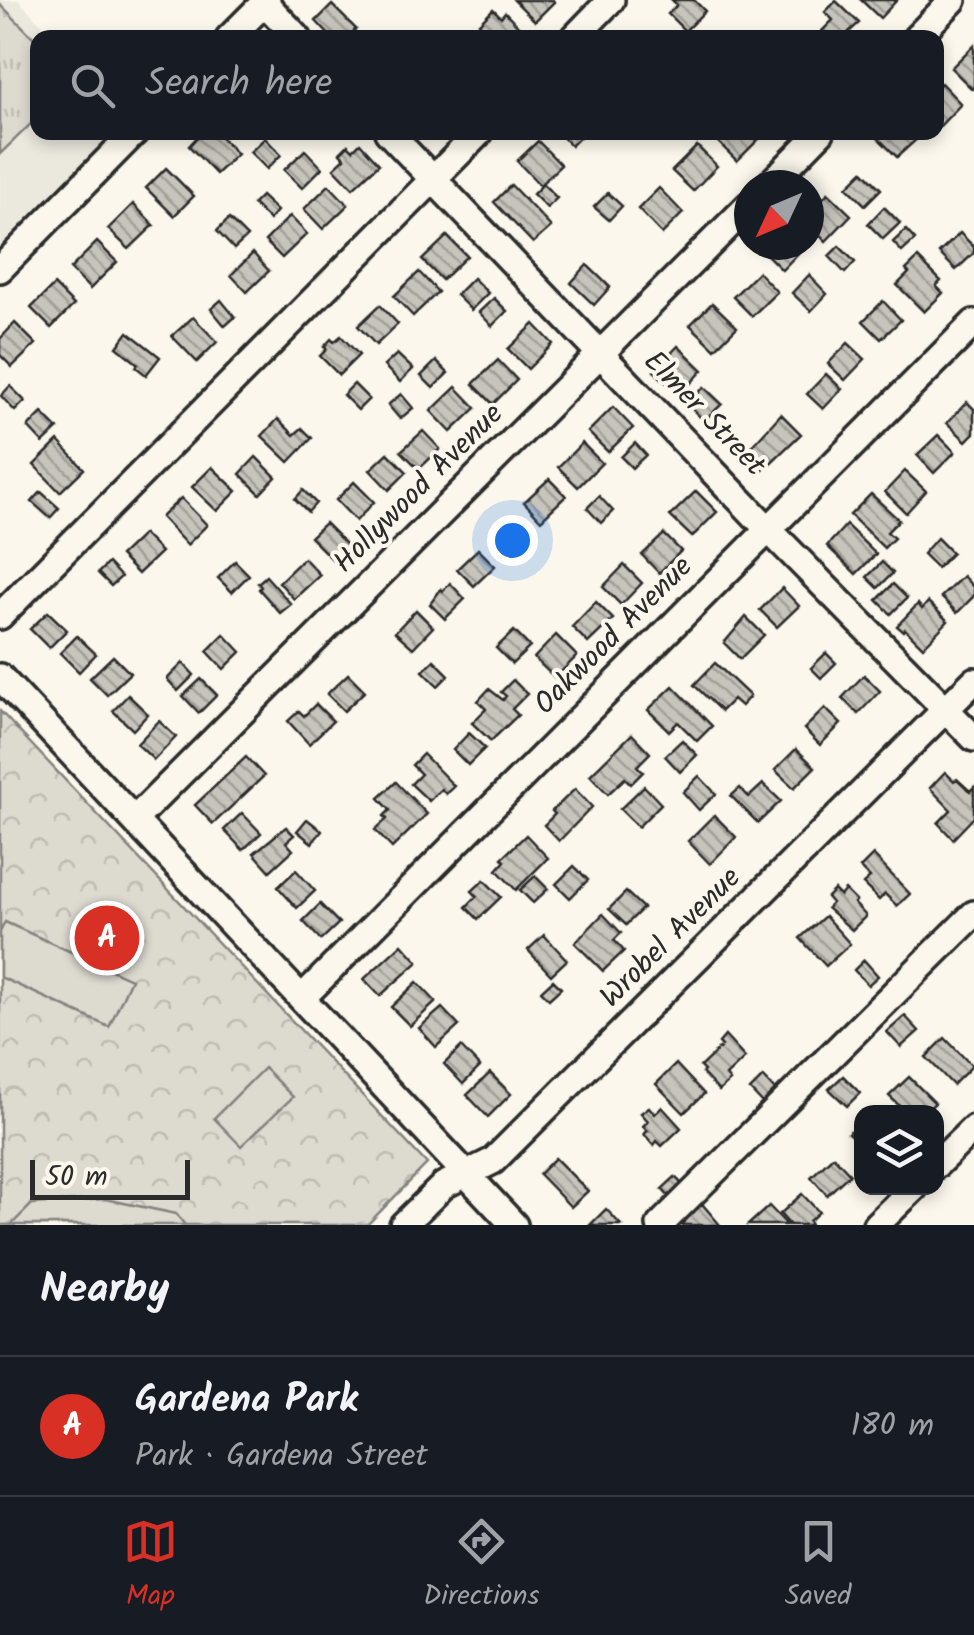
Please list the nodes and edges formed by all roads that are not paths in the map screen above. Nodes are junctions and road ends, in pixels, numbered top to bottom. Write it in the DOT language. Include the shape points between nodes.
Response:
graph roads {
  1 [pos="612,0"];
  2 [pos="953,0"];
  3 [pos="266,1"];
  4 [pos="238,30"];
  5 [pos="291,30"];
  6 [pos="582,30"];
  7 [pos="924,30"];
  8 [pos="128,140"];
  9 [pos="396,140"];
  10 [pos="472,140"];
  11 [pos="813,140"];
  12 [pos="784,170"];
  13 [pos="433,179"];
  14 [pos="734,220"];
  15 [pos="0,269"];
  16 [pos="974,323"];
  17 [pos="601,353"];
  18 [pos="768,528"];
  19 [pos="0,616"];
  20 [pos="0,677"];
  21 [pos="974,680"];
  22 [pos="946,709"];
  23 [pos="974,738"];
  24 [pos="136,819"];
  25 [pos="974,914"];
  26 [pos="302,998"];
  27 [pos="974,1128"];
  28 [pos="944,1157"];
  29 [pos="466,1174"];
  30 [pos="907,1195"];
  31 [pos="403,1225"];
  32 [pos="514,1225"];
  33 [pos="660,1225"];
  34 [pos="876,1225"];
  1 -- 6 [label="street"];
  2 -- 7 [label="street"];
  3 -- 4 [label="street"];
  3 -- 5 [label="street"];
  8 -- 15 [label="street"];
  9 -- 13 [label="street, Elmer Street"];
  10 -- 13 [label="street"];
  11 -- 12 [label="street"];
  13 -- 17 [label="street, Elmer Street"];
  13 -- 19 [label="street"];
  14 -- 17 [label="street, Hollywood Avenue"];
  16 -- 18 [label="street, Oakwood Avenue"];
  17 -- 18 [label="street, Elmer Street"];
  17 -- 24 [label="street, Hollywood Avenue"];
  18 -- 22 [label="street, Elmer Street"];
  18 -- 26 [label="street, Oakwood Avenue"];
  20 -- 24 [label="street"];
  21 -- 22 [label="street, Wrobel Avenue"];
  22 -- 23 [label="street, Elmer Street"];
  22 -- 29 [label="street, Wrobel Avenue" via="493,1161"];
  24 -- 26 [label="street"];
  25 -- 33 [label="street"];
  26 -- 29 [label="street"];
  27 -- 28 [label="street"];
  29 -- 31 [label="street, Wrobel Avenue" via="444,1185"];
  29 -- 32 [label="street"];
  30 -- 34 [label="street"];
}
